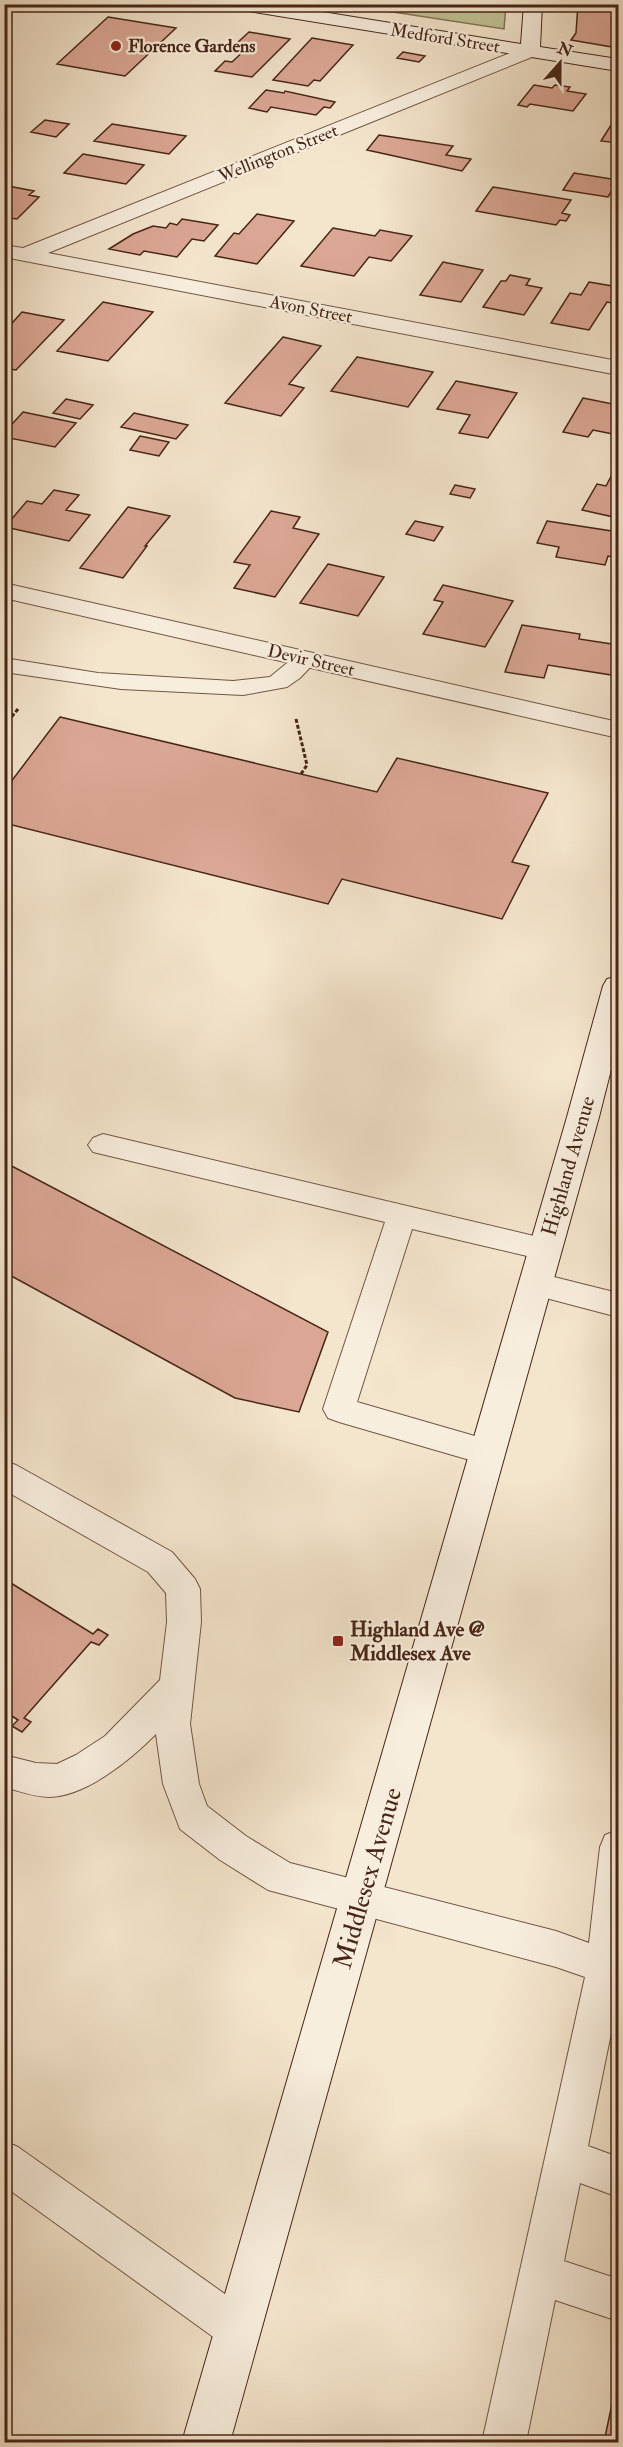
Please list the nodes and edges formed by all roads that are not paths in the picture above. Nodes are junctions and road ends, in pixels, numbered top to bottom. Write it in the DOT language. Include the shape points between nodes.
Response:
graph roads {
  1 [pos="236,4"];
  2 [pos="533,4"];
  3 [pos="277,8"];
  4 [pos="530,51"];
  5 [pos="618,65"];
  6 [pos="15,253"];
  7 [pos="618,368"];
  8 [pos="4,590"];
  9 [pos="306,659"];
  10 [pos="4,665"];
  11 [pos="618,730"];
  12 [pos="618,986"];
  13 [pos="103,1145"];
  14 [pos="402,1215"];
  15 [pos="544,1249"];
  16 [pos="530,1298"];
  17 [pos="618,1305"];
  18 [pos="487,1452"];
  19 [pos="4,1474"];
  20 [pos="178,1684"];
  21 [pos="4,1771"];
  22 [pos="618,1847"];
  23 [pos="360,1900"];
  24 [pos="612,1969"];
  25 [pos="566,2158"];
  26 [pos="4,2161"];
  27 [pos="618,2177"];
  28 [pos="540,2274"];
  29 [pos="618,2300"];
  30 [pos="238,2329"];
  31 [pos="206,2442"];
  32 [pos="504,2442"];
  1 -- 3 [label="street, Medford Street"];
  2 -- 4 [label="street"];
  3 -- 4 [label="street, Medford Street"];
  4 -- 5 [label="street, Medford Street"];
  4 -- 6 [label="street, Wellington Street"];
  6 -- 7 [label="street, Avon Street"];
  8 -- 9 [label="street, Devir Street"];
  9 -- 10 [label="lane" via="275,684 239,689 158,686 47,674"];
  9 -- 11 [label="street, Devir Street"];
  12 -- 15 [label="street, Highland Avenue"];
  13 -- 14 [label="lane"];
  14 -- 15 [label="lane"];
  14 -- 18 [label="lane" via="339,1409"];
  15 -- 16 [label="street, Highland Avenue"];
  16 -- 17 [label="lane"];
  16 -- 18 [label="street, Middlesex Avenue"];
  18 -- 23 [label="street, Middlesex Avenue"];
  19 -- 20 [label="lane" via="160,1562 183,1589"];
  20 -- 21 [label="lane" via="116,1750 87,1769 56,1780"];
  20 -- 23 [label="lane" via="172,1725 181,1784 193,1817 281,1878"];
  22 -- 24 [label="lane"];
  23 -- 24 [label="lane" via="556,1949"];
  23 -- 30 [label="street, Middlesex Avenue"];
  24 -- 25 [label="lane"];
  25 -- 27 [label="lane"];
  25 -- 28 [label="lane"];
  26 -- 30 [label="lane"];
  28 -- 29 [label="lane"];
  28 -- 32 [label="lane"];
  30 -- 31 [label="street, Middlesex Avenue"];
}
